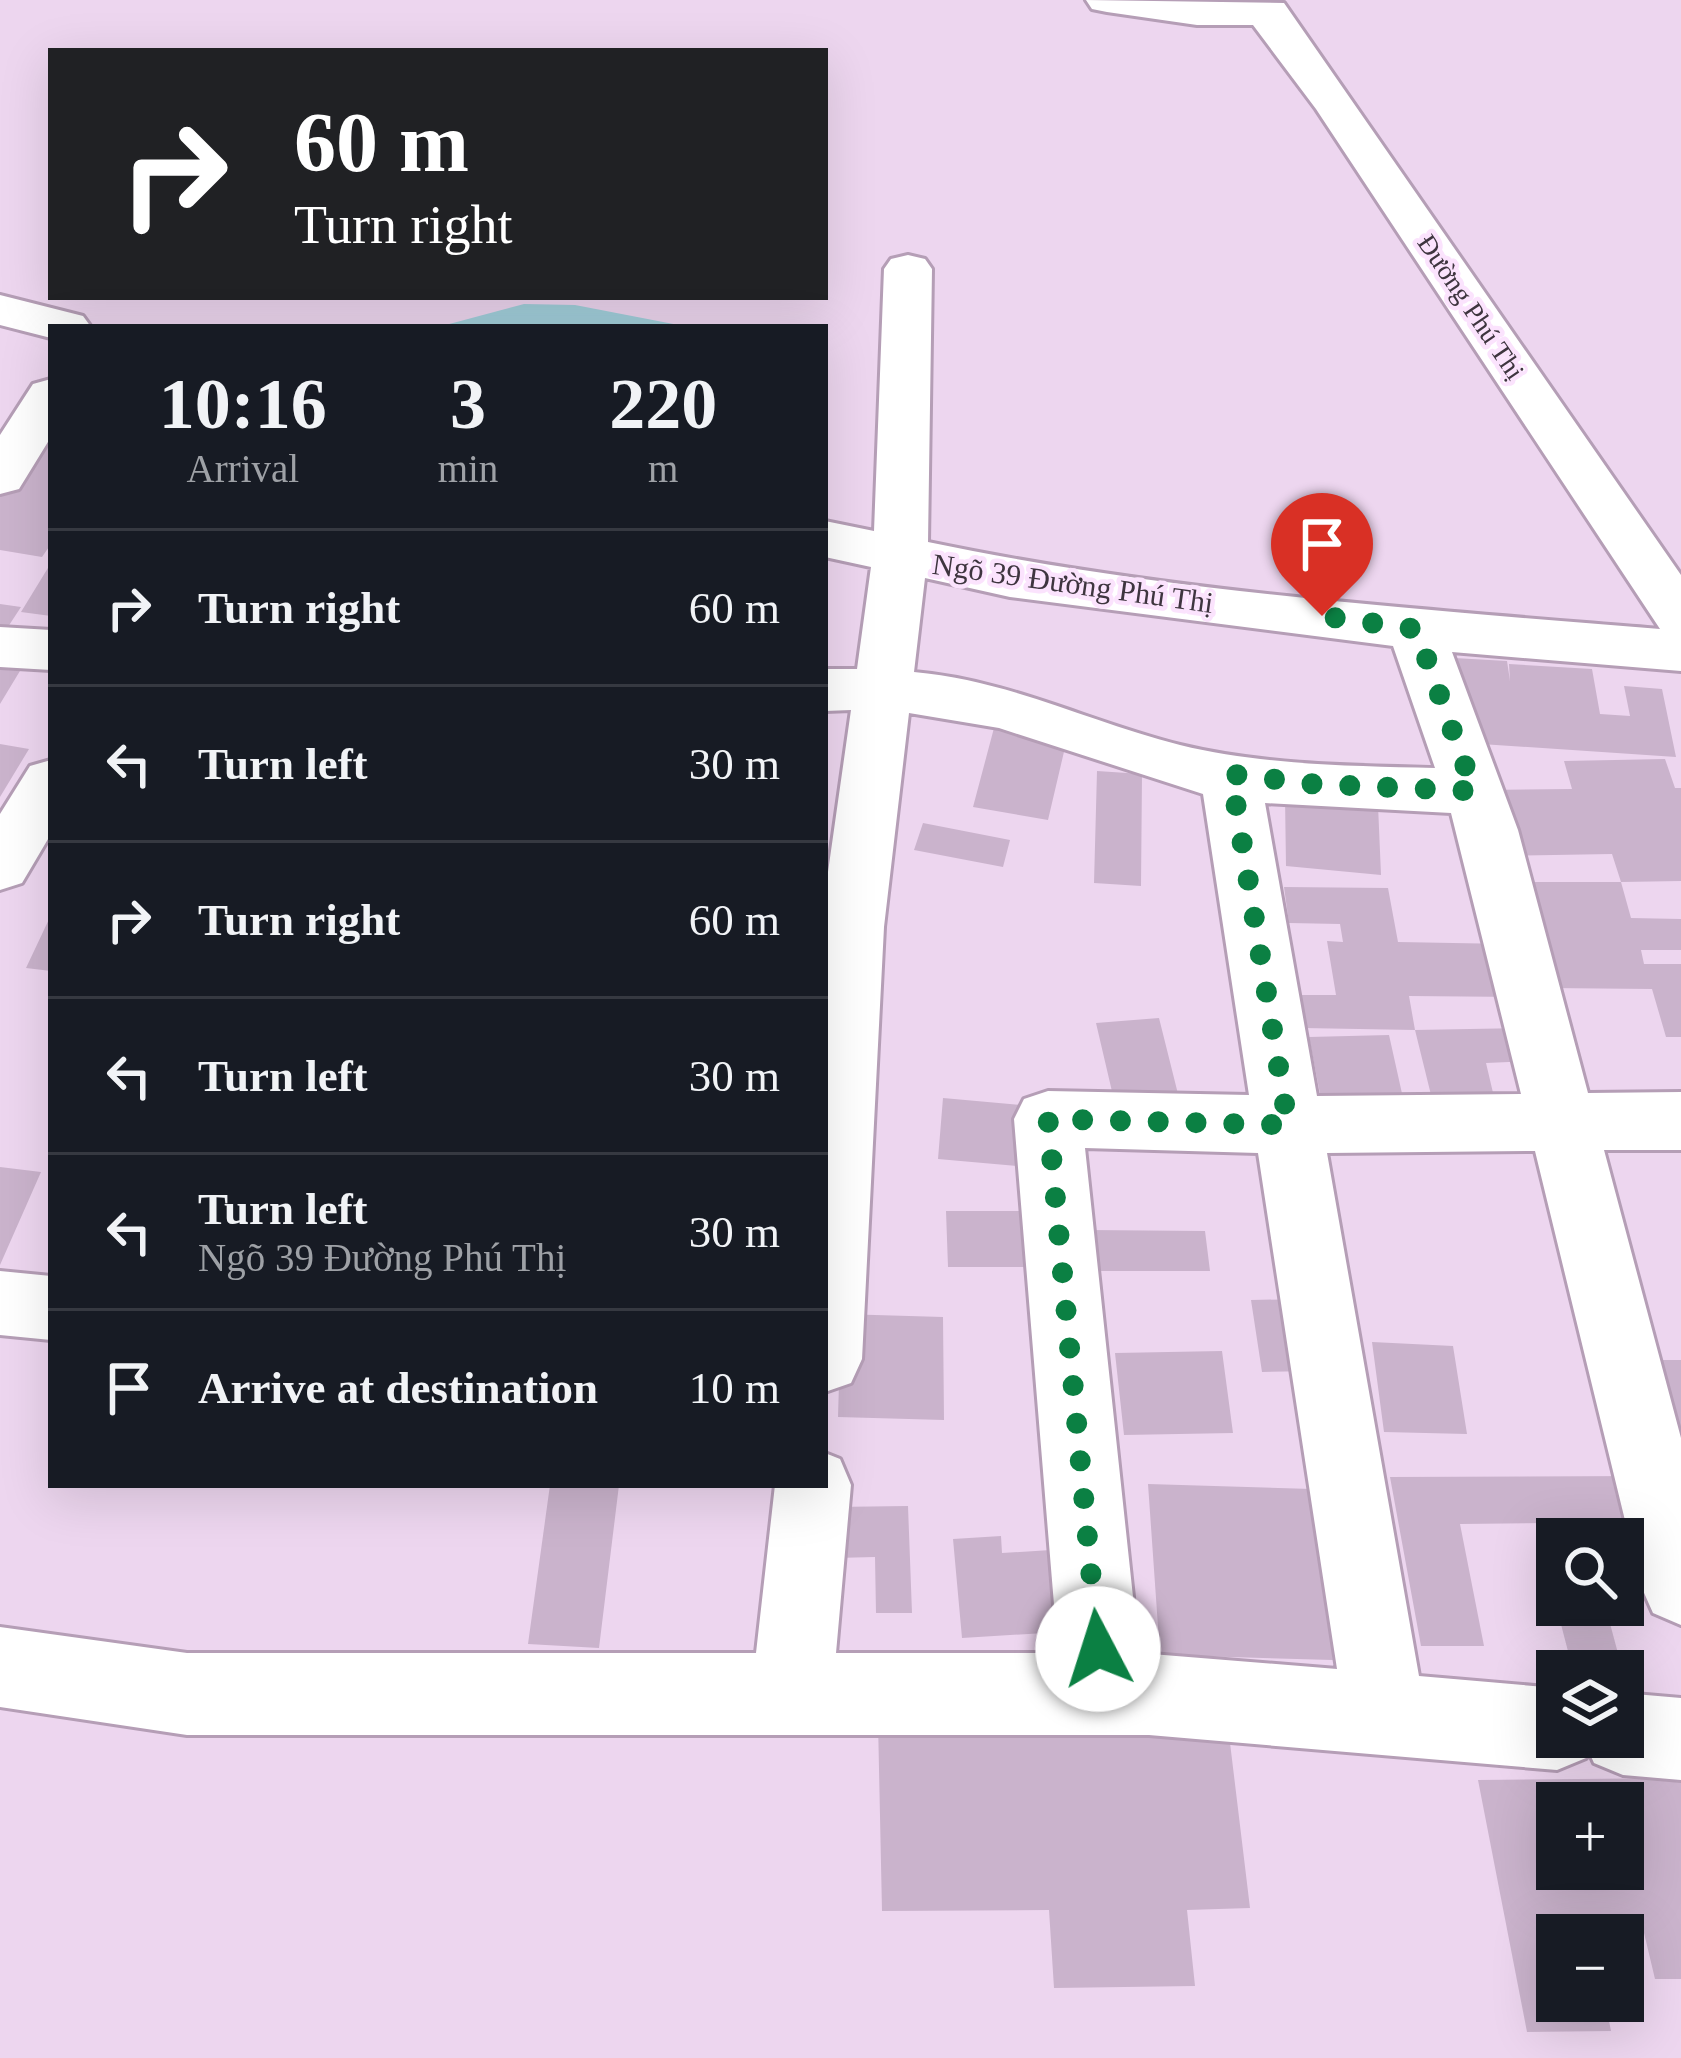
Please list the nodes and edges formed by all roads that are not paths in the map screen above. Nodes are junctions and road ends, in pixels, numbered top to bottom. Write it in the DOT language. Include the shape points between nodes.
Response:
graph roads {
  1 [pos="1107,0"];
  2 [pos="1262,6"];
  3 [pos="908,269"];
  4 [pos="0,310"];
  5 [pos="54,324"];
  6 [pos="48,400"];
  7 [pos="0,477"];
  8 [pos="828,540"];
  9 [pos="900,558"];
  10 [pos="1681,619"];
  11 [pos="1416,629"];
  12 [pos="0,647"];
  13 [pos="48,650"];
  14 [pos="1681,651"];
  15 [pos="852,689"];
  16 [pos="1231,774"];
  17 [pos="1474,791"];
  18 [pos="1681,1121"];
  19 [pos="1288,1125"];
  20 [pos="1563,1125"];
  21 [pos="0,1303"];
  22 [pos="48,1308"];
  23 [pos="828,1327"];
  24 [pos="813,1488"];
  25 [pos="1681,1586"];
  26 [pos="0,1667"];
  27 [pos="792,1693"];
  28 [pos="1102,1694"];
  29 [pos="1385,1714"];
  30 [pos="1536,1727"];
  31 [pos="1644,1736"];
  32 [pos="1681,1739"];
  1 -- 2 [label="street" via="1196,12"];
  2 -- 10 [label="street, Đường Phú Thị"];
  3 -- 9 [label="street"];
  4 -- 5 [label="street"];
  6 -- 7 [label="street"];
  8 -- 9 [label="street, Ngõ 39 Đường Phú Thị"];
  9 -- 11 [label="street, Ngõ 39 Đường Phú Thị"];
  9 -- 15 [label="street"];
  11 -- 14 [label="street, Ngõ 39 Đường Phú Thị"];
  11 -- 17 [label="street"];
  12 -- 13 [label="street"];
  15 -- 16 [label="street" via="951,696"];
  15 -- 23 [label="street" via="852,927"];
  16 -- 17 [label="street"];
  16 -- 19 [label="street"];
  17 -- 20 [label="street"];
  18 -- 20 [label="street"];
  19 -- 20 [label="street"];
  19 -- 28 [label="street" via="1048,1119"];
  19 -- 29 [label="street"];
  20 -- 25 [label="street"];
  21 -- 22 [label="street"];
  24 -- 27 [label="street"];
  26 -- 27 [label="street" via="187,1694"];
  27 -- 28 [label="street"];
  28 -- 29 [label="street"];
  29 -- 30 [label="street"];
  31 -- 32 [label="street"];
}
